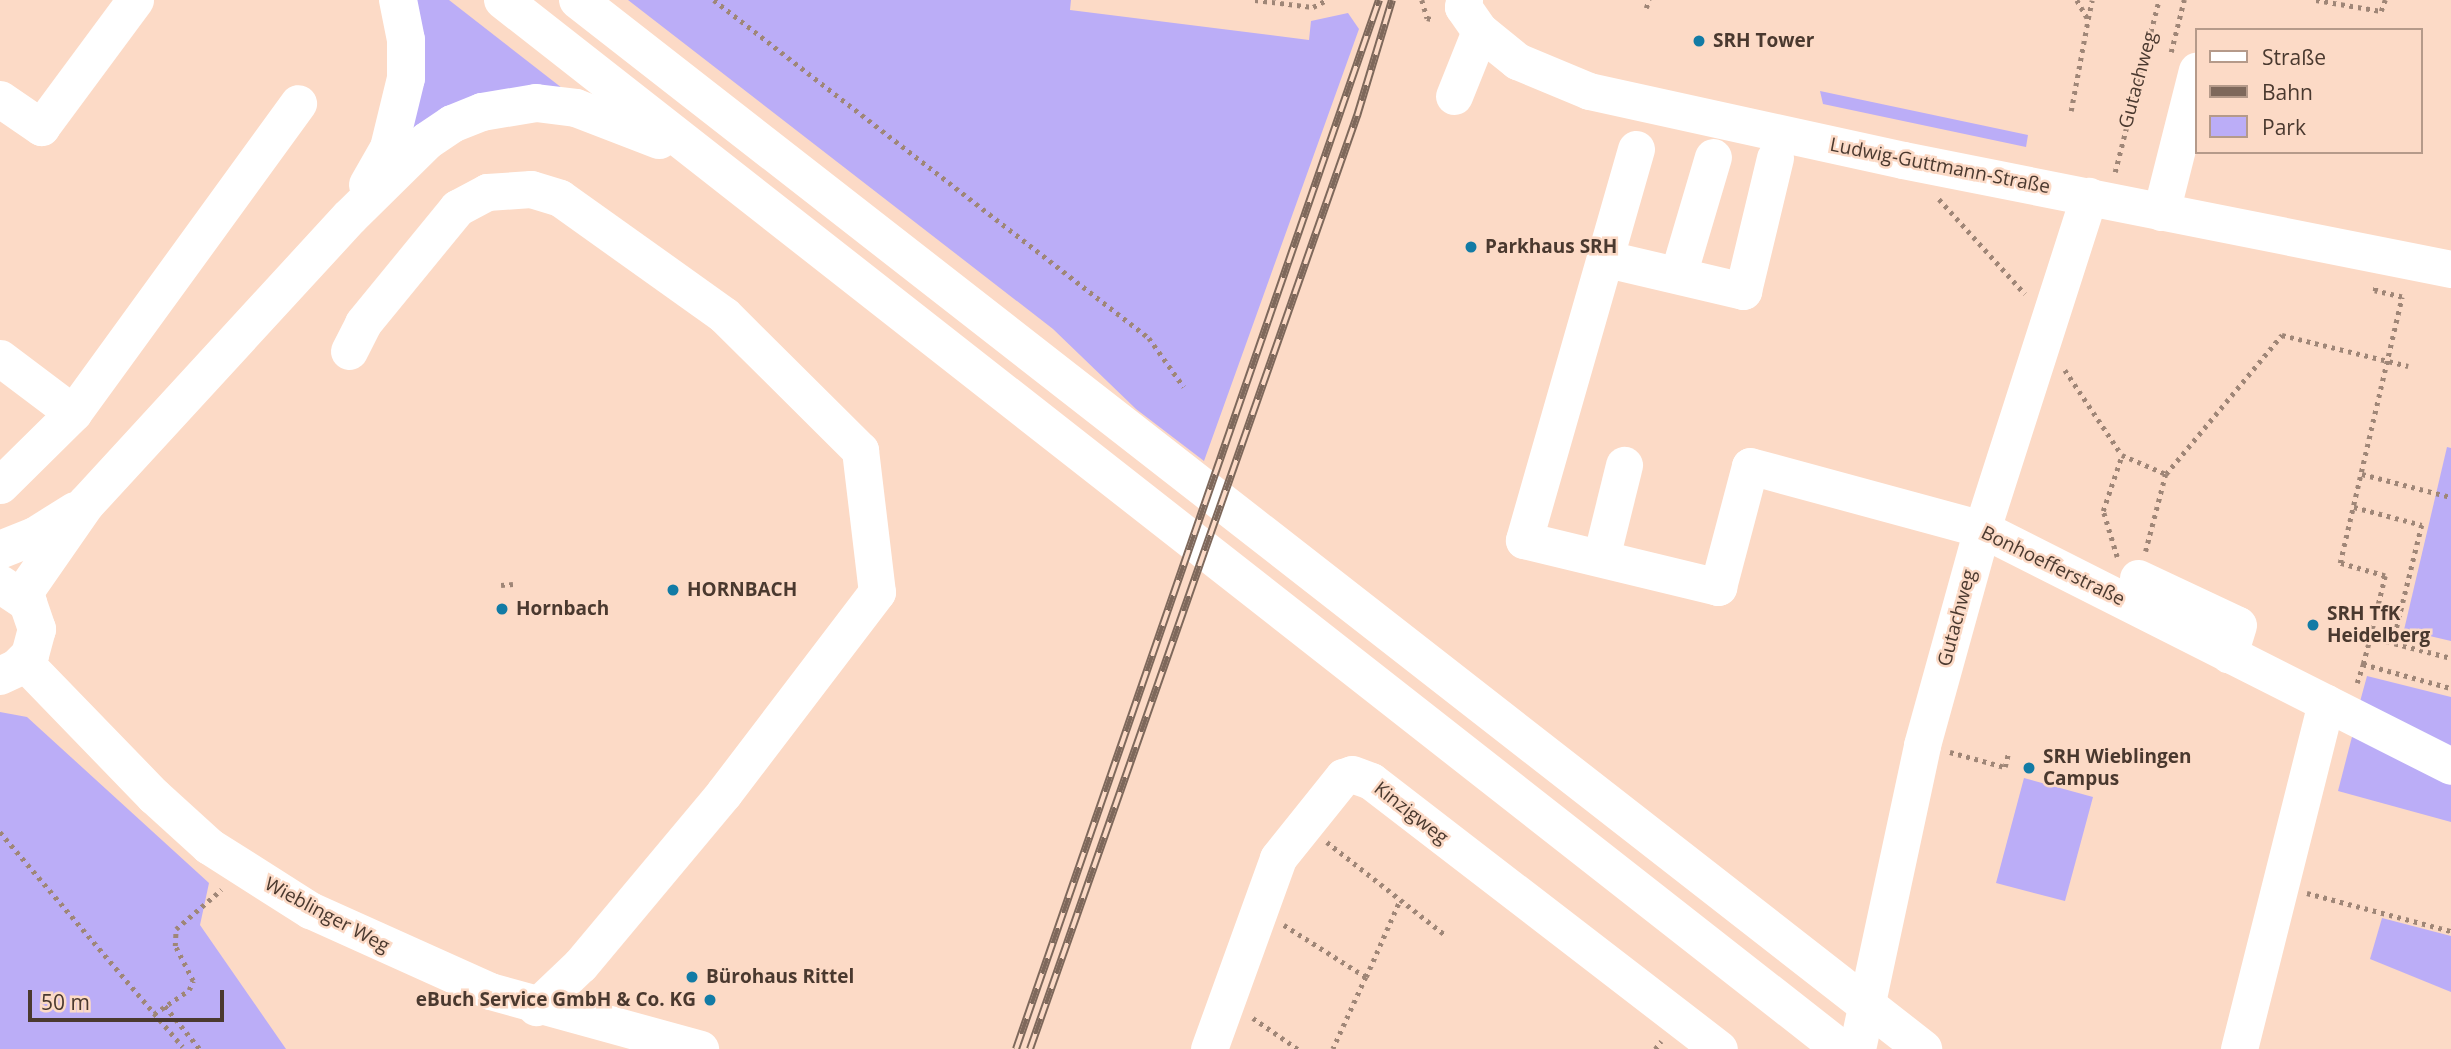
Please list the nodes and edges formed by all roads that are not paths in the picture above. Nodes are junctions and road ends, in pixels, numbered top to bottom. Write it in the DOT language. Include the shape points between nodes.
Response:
graph roads {
  1 [pos="135,0"];
  2 [pos="398,0"];
  3 [pos="503,0"];
  4 [pos="578,0"];
  5 [pos="1472,15"];
  6 [pos="2196,74"];
  7 [pos="1454,96"];
  8 [pos="0,99"];
  9 [pos="298,103"];
  10 [pos="1636,149"];
  11 [pos="1713,157"];
  12 [pos="1774,158"];
  13 [pos="706,160"];
  14 [pos="2098,198"];
  15 [pos="2161,212"];
  16 [pos="350,217"];
  17 [pos="1607,259"];
  18 [pos="2451,269"];
  19 [pos="1678,275"];
  20 [pos="349,351"];
  21 [pos="0,358"];
  22 [pos="73,413"];
  23 [pos="1624,465"];
  24 [pos="0,485"];
  25 [pos="86,504"];
  26 [pos="1982,529"];
  27 [pos="0,550"];
  28 [pos="1601,558"];
  29 [pos="11,590"];
  30 [pos="12,669"];
  31 [pos="2337,708"];
  32 [pos="2451,766"];
  33 [pos="536,1007"];
  34 [pos="1914,1042"];
  35 [pos="700,1049"];
  36 [pos="1209,1049"];
  37 [pos="1719,1049"];
  38 [pos="1841,1049"];
  39 [pos="1857,1049"];
  40 [pos="2239,1049"];
  1 -- 8 [label="street" via="41,127"];
  2 -- 16 [label="main road" via="406,40 406,78 399,113 389,148"];
  3 -- 13 [label="main road"];
  4 -- 34 [label="main road"];
  5 -- 7 [label="street"];
  5 -- 14 [label="street, Ludwig-Guttmann-Straße" via="1517,61 1589,90"];
  6 -- 15 [label="street"];
  9 -- 22 [label="street"];
  10 -- 17 [label="street"];
  11 -- 19 [label="street"];
  12 -- 19 [label="street" via="1742,291"];
  13 -- 16 [label="main road" via="576,108 536,103 492,110 452,124 428,141"];
  13 -- 38 [label="main road"];
  14 -- 15 [label="street, Ludwig-Guttmann-Straße"];
  14 -- 26 [label="street, Gutachweg" via="2044,327"];
  15 -- 18 [label="street, Ludwig-Guttmann-Straße" via="2253,244 2383,256"];
  16 -- 25 [label="main road"];
  17 -- 19 [label="street"];
  17 -- 28 [label="street" via="1524,540"];
  20 -- 33 [label="street" via="363,323 457,208 487,192 531,188 560,198 724,315 860,450 877,592 724,793 580,965"];
  21 -- 22 [label="street"];
  22 -- 24 [label="street"];
  23 -- 28 [label="street"];
  25 -- 27 [label="main road" via="35,536"];
  25 -- 29 [label="main road"];
  26 -- 28 [label="street, Bonhoefferstraße" via="1750,466 1718,587"];
  26 -- 31 [label="street, Bonhoefferstraße" via="2135,591 2230,655"];
  26 -- 39 [label="street, Gutachweg" via="1922,745"];
  29 -- 30 [label="main road, Wieblinger Weg" via="33,611 37,629 34,647"];
  30 -- 33 [label="street, Wieblinger Weg" via="209,846 255,877 415,961"];
  31 -- 32 [label="street, Bonhoefferstraße"];
  31 -- 40 [label="street" via="2279,885"];
  33 -- 35 [label="street, Wieblinger Weg"];
  36 -- 37 [label="street, Kinzigweg" via="1278,858 1343,777 1361,776"];
}
